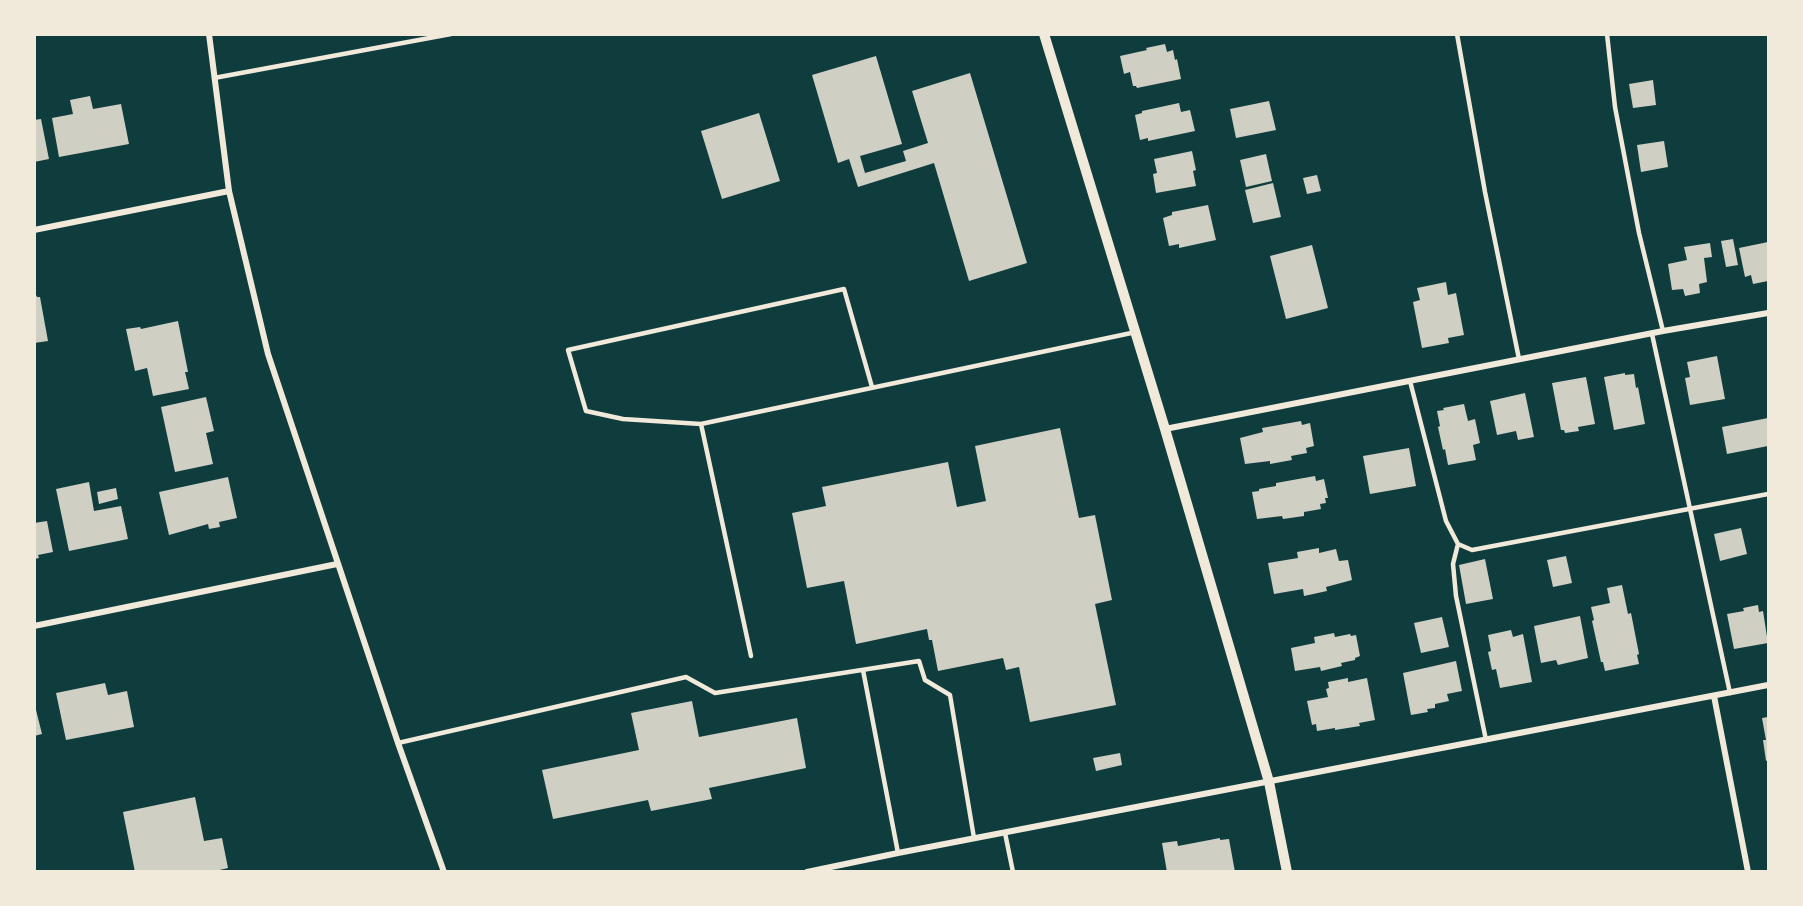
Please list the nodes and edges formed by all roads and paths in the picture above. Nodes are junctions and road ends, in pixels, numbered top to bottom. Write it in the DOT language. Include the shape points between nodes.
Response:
graph roads {
  1 [pos="209,34"];
  2 [pos="451,34"];
  3 [pos="1044,34"];
  4 [pos="1457,34"];
  5 [pos="1607,34"];
  6 [pos="214,78"];
  7 [pos="229,191"];
  8 [pos="34,230"];
  9 [pos="1768,313"];
  10 [pos="1663,331"];
  11 [pos="1136,332"];
  12 [pos="1652,334"];
  13 [pos="1519,359"];
  14 [pos="1410,381"];
  15 [pos="872,387"];
  16 [pos="701,424"];
  17 [pos="1165,429"];
  18 [pos="1768,494"];
  19 [pos="1690,510"];
  20 [pos="1458,544"];
  21 [pos="337,564"];
  22 [pos="34,626"];
  23 [pos="751,656"];
  24 [pos="863,670"];
  25 [pos="1768,686"];
  26 [pos="1730,693"];
  27 [pos="1714,696"];
  28 [pos="1486,740"];
  29 [pos="398,743"];
  30 [pos="1269,782"];
  31 [pos="1005,833"];
  32 [pos="974,838"];
  33 [pos="898,853"];
  34 [pos="444,872"];
  35 [pos="807,872"];
  36 [pos="1013,872"];
  37 [pos="1287,872"];
  38 [pos="1748,872"];
  1 -- 6 [label="street"];
  2 -- 6 [label="lane"];
  3 -- 11 [label="street"];
  4 -- 13 [label="lane"];
  5 -- 10 [label="lane" via="1615,107 1639,234"];
  6 -- 7 [label="street"];
  7 -- 8 [label="street"];
  7 -- 21 [label="street" via="268,354"];
  9 -- 10 [label="street"];
  10 -- 12 [label="street"];
  11 -- 15 [label="lane"];
  11 -- 17 [label="street"];
  12 -- 13 [label="street"];
  12 -- 19 [label="lane"];
  13 -- 14 [label="street"];
  14 -- 17 [label="street"];
  14 -- 20 [label="lane" via="1446,521"];
  15 -- 16 [label="lane"];
  15 -- 16 [label="lane" via="844,289 568,350 586,411 623,419"];
  16 -- 23 [label="lane"];
  17 -- 30 [label="street"];
  18 -- 19 [label="lane"];
  19 -- 20 [label="lane" via="1472,550"];
  19 -- 26 [label="lane"];
  20 -- 28 [label="lane" via="1453,564 1456,596"];
  21 -- 22 [label="street"];
  21 -- 29 [label="street"];
  24 -- 29 [label="lane" via="715,693 686,677"];
  24 -- 32 [label="lane" via="919,661 925,680 950,695"];
  24 -- 33 [label="lane"];
  25 -- 26 [label="street"];
  26 -- 27 [label="street"];
  27 -- 28 [label="street"];
  27 -- 38 [label="street"];
  28 -- 30 [label="street"];
  29 -- 34 [label="street"];
  30 -- 31 [label="street"];
  30 -- 37 [label="street"];
  31 -- 32 [label="street"];
  31 -- 36 [label="lane"];
  32 -- 33 [label="street"];
  33 -- 35 [label="street"];
}
